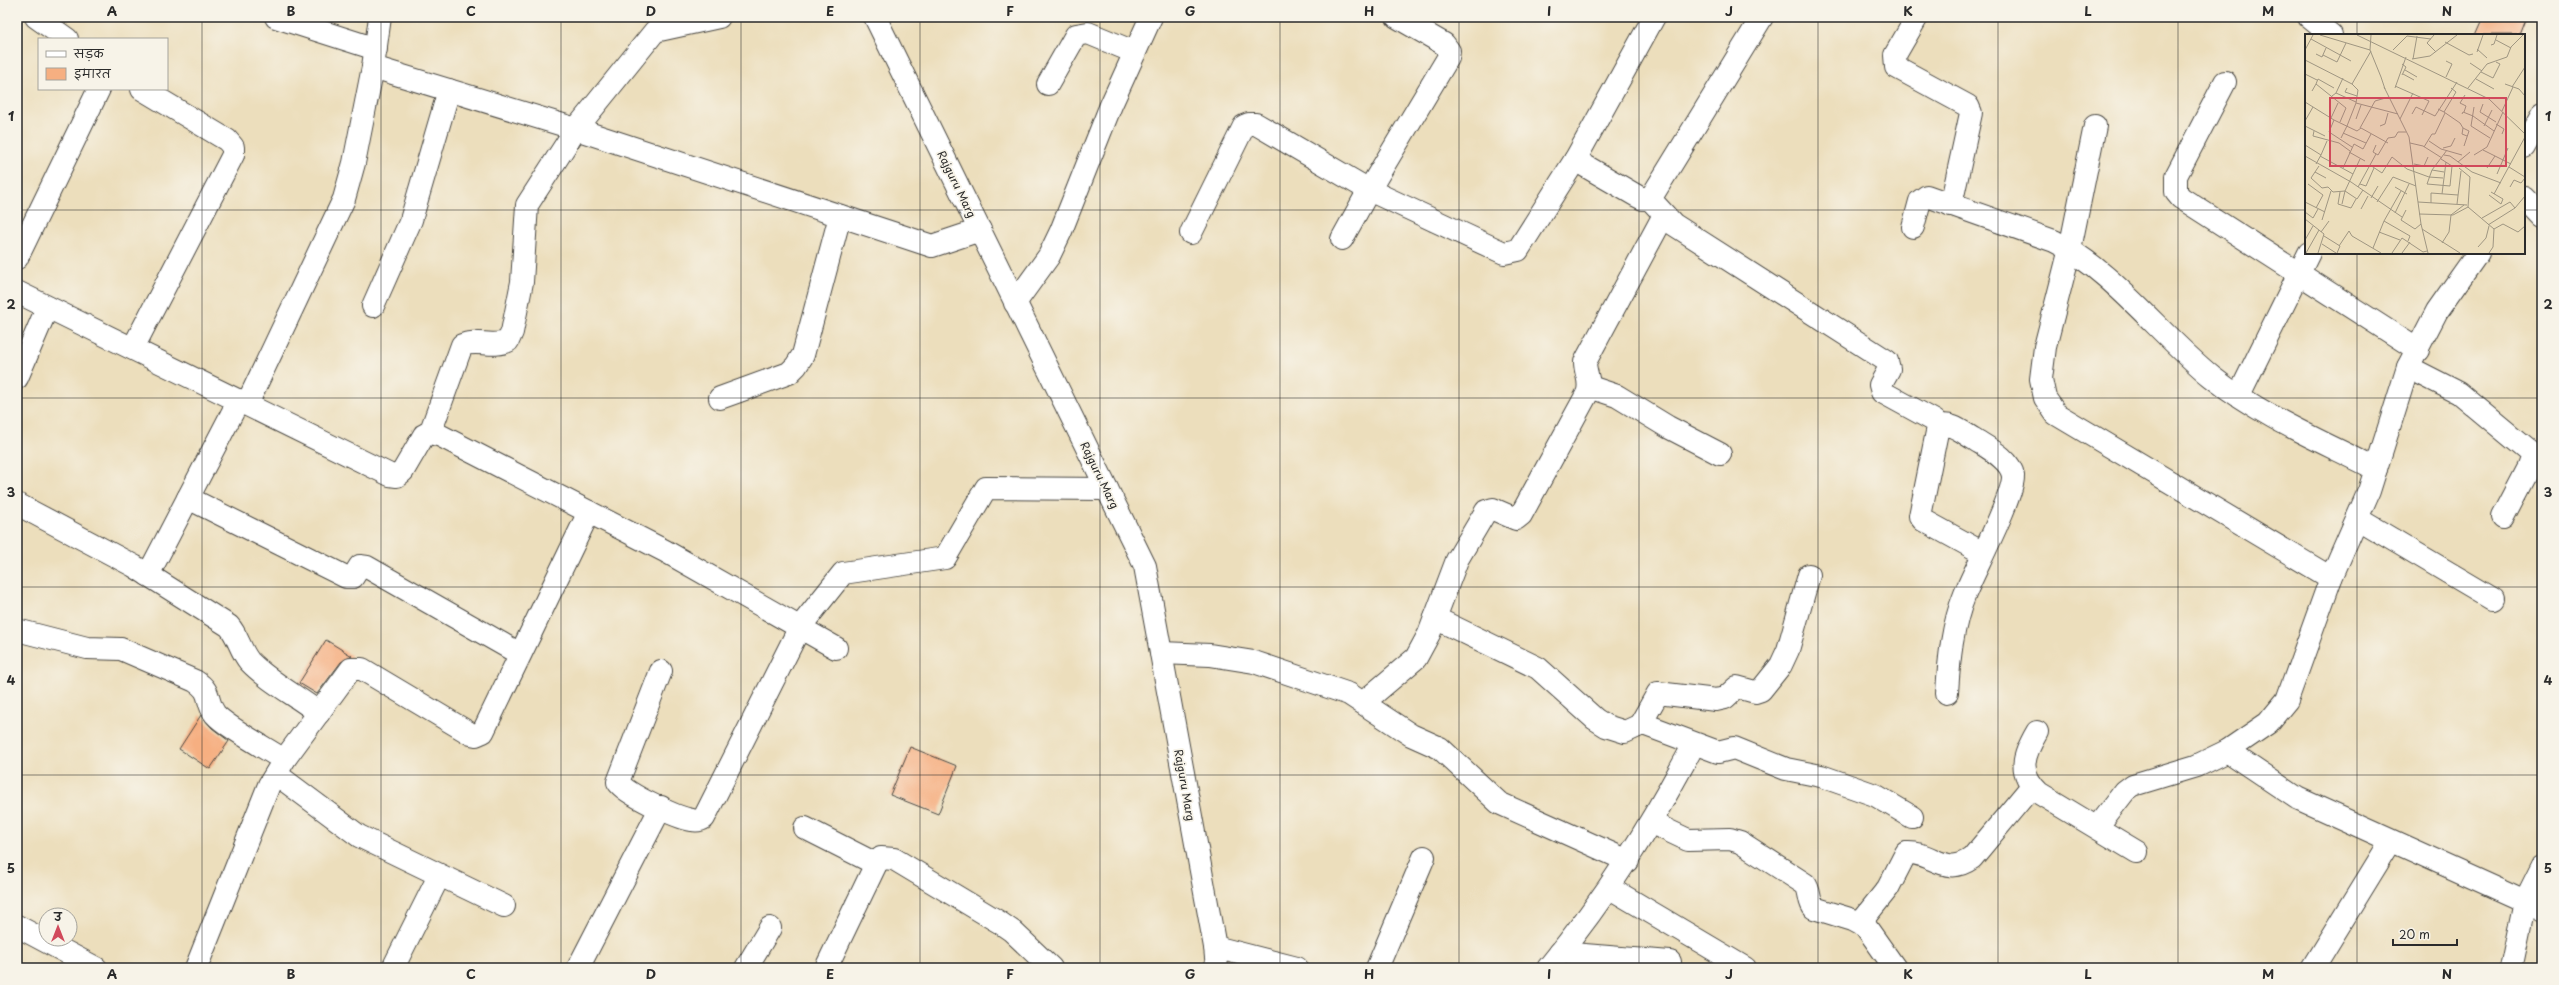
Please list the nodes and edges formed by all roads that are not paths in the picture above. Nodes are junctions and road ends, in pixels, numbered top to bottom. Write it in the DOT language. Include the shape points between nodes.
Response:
graph roads {
  1 [pos="36,17"];
  2 [pos="276,17"];
  3 [pos="380,17"];
  4 [pos="719,17"];
  5 [pos="875,17"];
  6 [pos="1151,17"];
  7 [pos="1654,17"];
  8 [pos="1762,17"];
  9 [pos="1917,17"];
  10 [pos="2309,17"];
  11 [pos="1403,19"];
  12 [pos="2329,34"];
  13 [pos="66,38"];
  14 [pos="1134,52"];
  15 [pos="374,58"];
  16 [pos="2225,82"];
  17 [pos="1048,84"];
  18 [pos="99,90"];
  19 [pos="144,90"];
  20 [pos="449,90"];
  21 [pos="2542,115"];
  22 [pos="2096,126"];
  23 [pos="576,129"];
  24 [pos="2525,145"];
  25 [pos="1575,160"];
  26 [pos="1369,190"];
  27 [pos="1649,198"];
  28 [pos="2525,198"];
  29 [pos="1951,204"];
  30 [pos="1664,215"];
  31 [pos="840,216"];
  32 [pos="2542,216"];
  33 [pos="1914,227"];
  34 [pos="980,230"];
  35 [pos="1191,233"];
  36 [pos="1342,239"];
  37 [pos="2070,249"];
  38 [pos="2309,254"];
  39 [pos="2477,254"];
  40 [pos="17,258"];
  41 [pos="2299,274"];
  42 [pos="17,292"];
  43 [pos="1015,303"];
  44 [pos="373,306"];
  45 [pos="47,308"];
  46 [pos="133,348"];
  47 [pos="2413,358"];
  48 [pos="17,378"];
  49 [pos="1590,387"];
  50 [pos="2239,395"];
  51 [pos="720,398"];
  52 [pos="243,402"];
  53 [pos="1938,427"];
  54 [pos="430,433"];
  55 [pos="1720,454"];
  56 [pos="2376,469"];
  57 [pos="1107,489"];
  58 [pos="188,498"];
  59 [pos="17,504"];
  60 [pos="589,512"];
  61 [pos="2503,517"];
  62 [pos="2358,518"];
  63 [pos="1983,553"];
  64 [pos="148,575"];
  65 [pos="1809,575"];
  66 [pos="2331,578"];
  67 [pos="2493,599"];
  68 [pos="1435,618"];
  69 [pos="800,627"];
  70 [pos="17,630"];
  71 [pos="836,648"];
  72 [pos="1161,653"];
  73 [pos="520,654"];
  74 [pos="661,671"];
  75 [pos="1947,693"];
  76 [pos="1364,702"];
  77 [pos="319,713"];
  78 [pos="1640,725"];
  79 [pos="2037,732"];
  80 [pos="1694,744"];
  81 [pos="2227,751"];
  82 [pos="280,767"];
  83 [pos="2032,786"];
  84 [pos="661,807"];
  85 [pos="1912,817"];
  86 [pos="1652,823"];
  87 [pos="2097,827"];
  88 [pos="805,828"];
  89 [pos="2391,841"];
  90 [pos="2137,852"];
  91 [pos="1424,857"];
  92 [pos="1628,861"];
  93 [pos="876,864"];
  94 [pos="2542,867"];
  95 [pos="439,876"];
  96 [pos="1610,888"];
  97 [pos="504,906"];
  98 [pos="2534,906"];
  99 [pos="1860,923"];
  100 [pos="17,926"];
  101 [pos="770,928"];
  102 [pos="1683,930"];
  103 [pos="1216,958"];
  104 [pos="1554,961"];
  105 [pos="1669,965"];
  106 [pos="96,968"];
  107 [pos="196,968"];
  108 [pos="393,968"];
  109 [pos="578,968"];
  110 [pos="746,968"];
  111 [pos="826,968"];
  112 [pos="1051,968"];
  113 [pos="1297,968"];
  114 [pos="1377,968"];
  115 [pos="1745,968"];
  116 [pos="1895,968"];
  117 [pos="2313,968"];
  118 [pos="2511,968"];
  1 -- 13 [label="street"];
  2 -- 15 [label="street"];
  3 -- 15 [label="street"];
  4 -- 23 [label="street" via="654,31"];
  5 -- 34 [label="street, Rajguru Marg"];
  6 -- 14 [label="street"];
  7 -- 25 [label="street"];
  8 -- 27 [label="street" via="1659,187"];
  9 -- 29 [label="street" via="1895,55 1896,67 1968,106 1971,113"];
  10 -- 12 [label="street"];
  11 -- 26 [label="street" via="1444,44 1449,50 1448,58"];
  14 -- 17 [label="street" via="1088,33 1081,33 1076,35"];
  14 -- 43 [label="street" via="1061,231 1049,256"];
  15 -- 20 [label="street"];
  15 -- 52 [label="street" via="354,163 344,199"];
  16 -- 41 [label="street" via="2176,176 2176,192 2181,198"];
  18 -- 40 [label="street"];
  19 -- 46 [label="street" via="227,140 233,147 233,155"];
  20 -- 23 [label="street"];
  20 -- 44 [label="street" via="411,220"];
  21 -- 24 [label="street"];
  22 -- 37 [label="street"];
  23 -- 31 [label="street"];
  23 -- 54 [label="street" via="527,204 522,282 508,341 499,345 467,342 462,345"];
  25 -- 26 [label="street" via="1518,250 1511,253 1504,253"];
  25 -- 27 [label="street" via="1637,196"];
  26 -- 35 [label="street" via="1256,124 1249,124 1244,126"];
  26 -- 36 [label="street"];
  27 -- 30 [label="street"];
  28 -- 32 [label="street"];
  29 -- 33 [label="street" via="1923,197"];
  29 -- 37 [label="street"];
  30 -- 49 [label="street" via="1585,362"];
  30 -- 53 [label="street" via="1673,224 1887,361 1888,369 1880,385 1882,392 1935,421"];
  31 -- 34 [label="street" via="932,246"];
  31 -- 51 [label="street" via="803,355 796,366 789,373"];
  34 -- 43 [label="street, Rajguru Marg"];
  37 -- 50 [label="street" via="2201,368"];
  37 -- 66 [label="street" via="2045,347 2041,379 2045,398 2056,414"];
  38 -- 41 [label="street"];
  39 -- 47 [label="street" via="2437,311"];
  41 -- 47 [label="street"];
  41 -- 50 [label="street"];
  42 -- 45 [label="street"];
  43 -- 57 [label="street, Rajguru Marg"];
  45 -- 46 [label="street"];
  45 -- 48 [label="street"];
  46 -- 52 [label="street"];
  47 -- 56 [label="street"];
  47 -- 61 [label="street" via="2530,452 2532,458 2529,467"];
  49 -- 55 [label="street" via="1617,396"];
  49 -- 68 [label="street" via="1519,517 1513,518 1493,509 1486,511 1457,560"];
  50 -- 56 [label="street" via="2275,417"];
  52 -- 54 [label="street" via="390,475 397,476 403,471 424,435"];
  52 -- 58 [label="street"];
  53 -- 63 [label="street" via="1920,516"];
  53 -- 63 [label="street" via="1943,424 1954,427 1996,453 2011,469 2012,480"];
  54 -- 60 [label="street" via="441,436"];
  56 -- 62 [label="street"];
  57 -- 69 [label="street" via="986,488 945,558 843,573"];
  57 -- 72 [label="street, Rajguru Marg" via="1145,566"];
  58 -- 64 [label="street"];
  58 -- 73 [label="street" via="346,577 352,577 360,566 367,567"];
  59 -- 64 [label="street"];
  60 -- 69 [label="street" via="665,551"];
  60 -- 73 [label="street"];
  62 -- 66 [label="street"];
  62 -- 67 [label="street"];
  63 -- 75 [label="street" via="1964,597 1951,644"];
  64 -- 77 [label="street" via="229,626 254,666"];
  65 -- 78 [label="street" via="1788,650 1781,665 1760,690 1755,692 1736,687 1725,698 1716,700 1658,693"];
  66 -- 81 [label="street" via="2287,700 2268,722"];
  68 -- 76 [label="street" via="1416,658"];
  68 -- 78 [label="street" via="1538,668 1606,726 1625,732"];
  69 -- 71 [label="street"];
  69 -- 84 [label="street" via="704,818 692,820"];
  70 -- 82 [label="street" via="87,648 121,649 195,681 204,686 209,693 215,713"];
  72 -- 76 [label="street" via="1210,655 1254,662 1349,694"];
  72 -- 103 [label="street, Rajguru Marg"];
  73 -- 77 [label="street" via="483,732 479,734 471,734 356,668 351,669"];
  74 -- 84 [label="street" via="618,782 625,789"];
  76 -- 92 [label="street" via="1411,735 1440,748 1500,803"];
  77 -- 82 [label="street"];
  78 -- 80 [label="street"];
  79 -- 83 [label="street" via="2026,750 2024,761 2027,778"];
  80 -- 85 [label="street" via="1722,752 1734,748 1786,769 1821,776 1875,795"];
  80 -- 86 [label="street"];
  81 -- 87 [label="street" via="2196,766 2133,785 2125,791"];
  81 -- 89 [label="street" via="2297,798"];
  82 -- 95 [label="street" via="359,836"];
  82 -- 107 [label="street"];
  83 -- 87 [label="street" via="2039,794"];
  83 -- 99 [label="street" via="1972,858 1962,864 1954,866 1906,853 1888,888"];
  84 -- 109 [label="street"];
  86 -- 92 [label="street"];
  86 -- 99 [label="street" via="1688,840 1730,839 1740,842 1805,884 1814,908"];
  87 -- 90 [label="street"];
  88 -- 93 [label="street"];
  89 -- 98 [label="street"];
  89 -- 117 [label="street"];
  91 -- 114 [label="street"];
  92 -- 96 [label="street"];
  93 -- 111 [label="street"];
  93 -- 112 [label="street" via="881,858 894,859 1004,925"];
  94 -- 98 [label="street"];
  95 -- 97 [label="street"];
  95 -- 108 [label="street"];
  96 -- 102 [label="street"];
  96 -- 104 [label="street"];
  98 -- 118 [label="street"];
  99 -- 116 [label="street" via="1870,932"];
  100 -- 106 [label="street"];
  101 -- 110 [label="street"];
  102 -- 105 [label="street"];
  102 -- 115 [label="street"];
  103 -- 113 [label="street"];
  104 -- 105 [label="street"];
}
